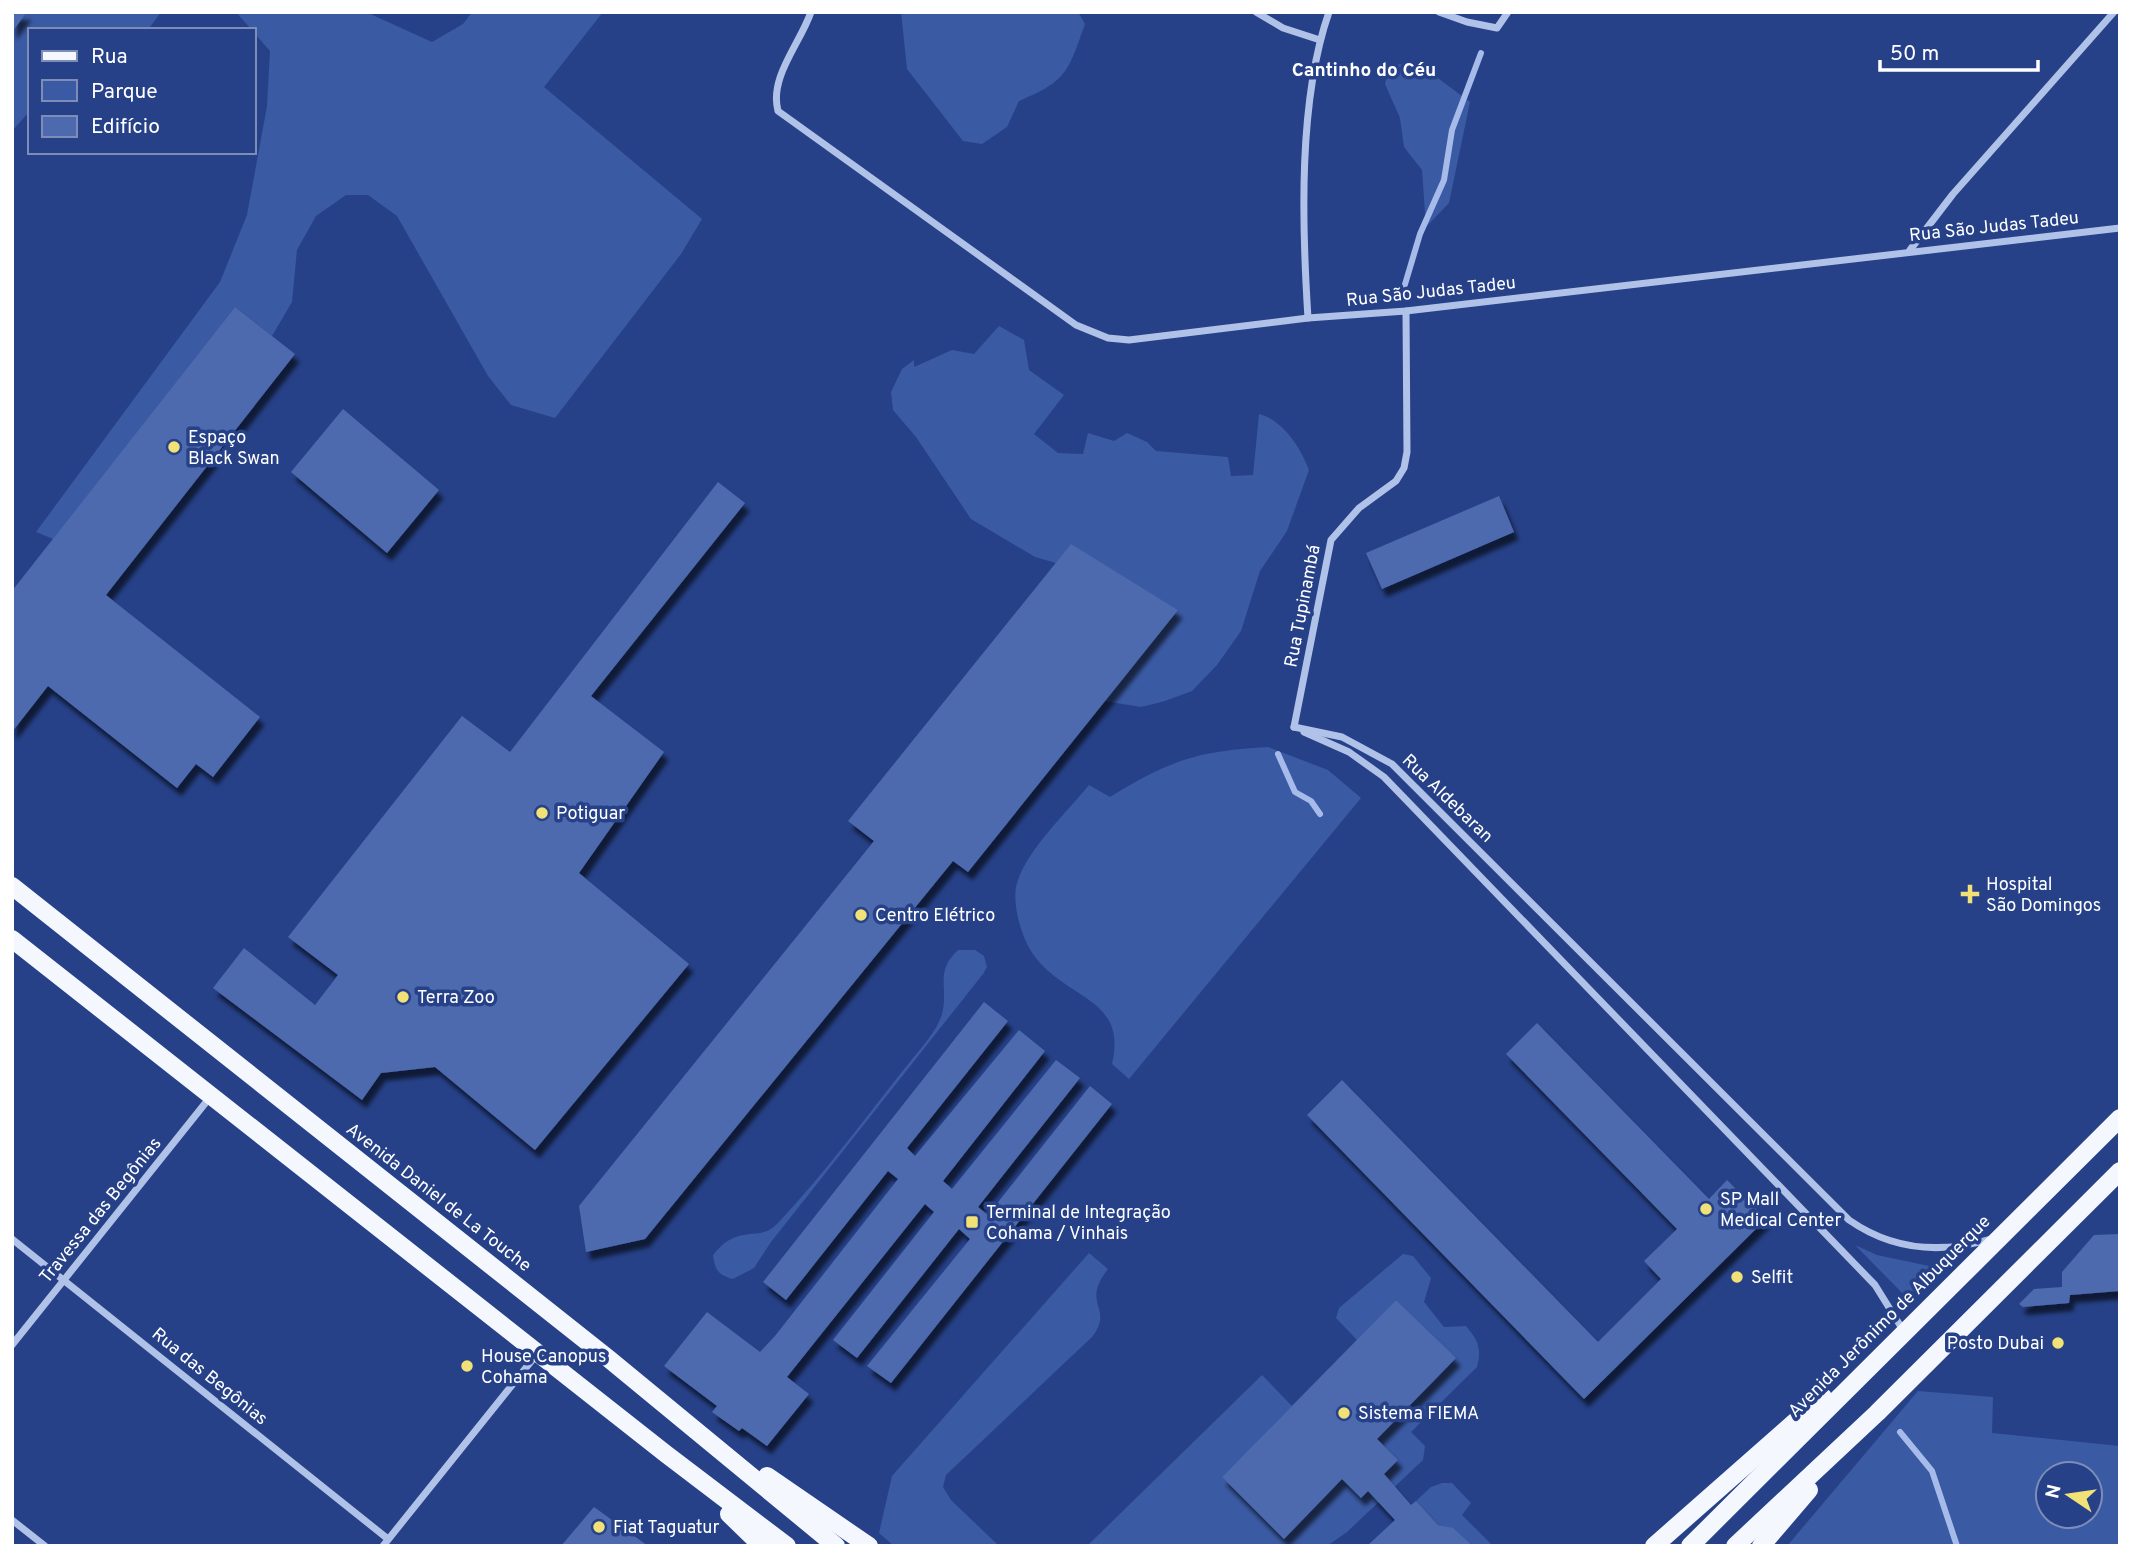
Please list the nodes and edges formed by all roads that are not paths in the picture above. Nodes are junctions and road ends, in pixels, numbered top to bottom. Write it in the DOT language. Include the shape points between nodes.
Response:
graph roads {
  1 [pos="811,12"];
  2 [pos="1256,12"];
  3 [pos="1329,12"];
  4 [pos="1438,12"];
  5 [pos="1508,12"];
  6 [pos="2114,12"];
  7 [pos="1320,40"];
  8 [pos="2120,228"];
  9 [pos="1910,250"];
  10 [pos="1406,311"];
  11 [pos="1308,318"];
  12 [pos="1294,727"];
  13 [pos="12,886"];
  14 [pos="12,939"];
  15 [pos="212,1096"];
  16 [pos="2120,1118"];
  17 [pos="2120,1171"];
  18 [pos="1998,1237"];
  19 [pos="12,1239"];
  20 [pos="64,1279"];
  21 [pos="1903,1330"];
  22 [pos="12,1345"];
  23 [pos="538,1353"];
  24 [pos="1877,1413"];
  25 [pos="710,1441"];
  26 [pos="666,1454"];
  27 [pos="12,1520"];
  28 [pos="385,1543"];
  29 [pos="45,1546"];
  30 [pos="762,1546"];
  31 [pos="787,1546"];
  32 [pos="836,1546"];
  33 [pos="869,1546"];
  34 [pos="1654,1546"];
  35 [pos="1690,1546"];
  36 [pos="1735,1546"];
  37 [pos="1760,1546"];
  1 -- 11 [label="street, Rua São Judas Tadeu" via="776,87 778,111 1065,317 1096,335 1129,340"];
  2 -- 7 [label="street" via="1283,28"];
  3 -- 7 [label="street"];
  4 -- 5 [label="street" via="1497,28"];
  6 -- 9 [label="street" via="1953,194"];
  7 -- 11 [label="street" via="1304,186"];
  8 -- 9 [label="street, Rua São Judas Tadeu"];
  9 -- 10 [label="street, Rua São Judas Tadeu"];
  10 -- 11 [label="street, Rua São Judas Tadeu"];
  10 -- 12 [label="street, Rua Tupinambá" via="1404,468 1396,481 1359,508 1331,540"];
  12 -- 18 [label="street, Rua Aldebaran" via="1342,737 1392,764 1849,1220 1881,1239 1933,1248 1968,1246"];
  12 -- 21 [label="street, Rua Aldebaran" via="1349,752 1384,777 1875,1285"];
  13 -- 25 [label="main road, Avenida Daniel de La Touche"];
  14 -- 15 [label="main road"];
  15 -- 20 [label="street, Travessa das Begônias"];
  15 -- 23 [label="main road"];
  16 -- 18 [label="main road, Avenida Jerônimo de Albuquerque"];
  17 -- 24 [label="main road"];
  18 -- 21 [label="main road, Avenida Jerônimo de Albuquerque"];
  19 -- 20 [label="street, Rua das Begônias"];
  20 -- 22 [label="street, Travessa das Begônias"];
  20 -- 28 [label="street, Rua das Begônias"];
  21 -- 34 [label="main road"];
  21 -- 35 [label="main road, Avenida Jerônimo de Albuquerque"];
  23 -- 26 [label="main road"];
  23 -- 28 [label="street, Rua das Begônias"];
  24 -- 36 [label="main road"];
  24 -- 37 [label="main road"];
  25 -- 32 [label="main road, Avenida Daniel de La Touche"];
  25 -- 33 [label="main road"];
  26 -- 30 [label="main road"];
  26 -- 31 [label="main road"];
  27 -- 29 [label="street"];
}
